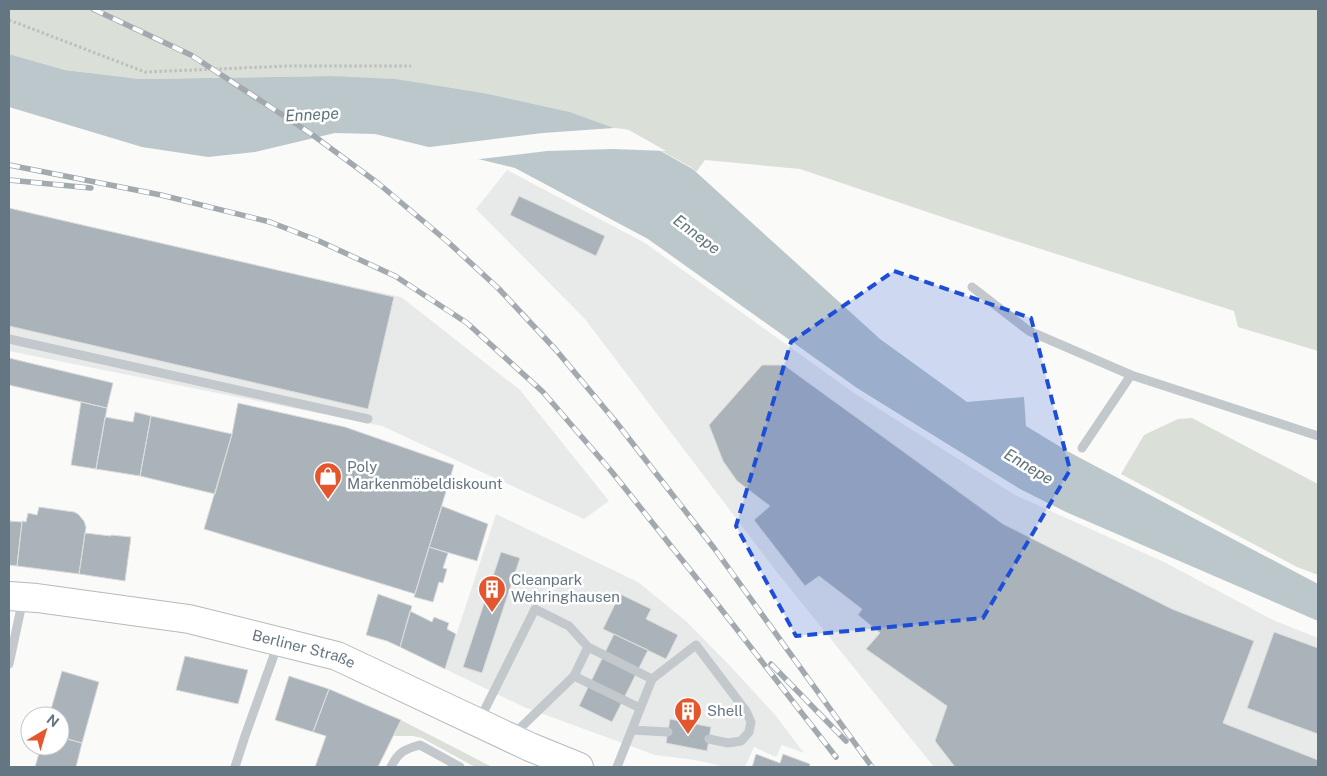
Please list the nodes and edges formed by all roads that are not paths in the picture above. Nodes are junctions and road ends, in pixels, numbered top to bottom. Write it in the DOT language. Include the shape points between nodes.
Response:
graph roads {
  1 [pos="972,287"];
  2 [pos="9,339"];
  3 [pos="1131,375"];
  4 [pos="368,419"];
  5 [pos="1318,436"];
  6 [pos="1082,448"];
  7 [pos="16,596"];
  8 [pos="279,642"];
  9 [pos="588,647"];
  10 [pos="9,664"];
  11 [pos="574,676"];
  12 [pos="652,679"];
  13 [pos="640,708"];
  14 [pos="478,722"];
  15 [pos="632,730"];
  16 [pos="668,732"];
  17 [pos="511,738"];
  18 [pos="709,739"];
  19 [pos="235,767"];
  20 [pos="391,767"];
  21 [pos="460,767"];
  22 [pos="579,767"];
  23 [pos="617,767"];
  1 -- 3 [label="lane" via="1028,331"];
  2 -- 4 [label="lane"];
  3 -- 5 [label="lane"];
  3 -- 6 [label="lane"];
  7 -- 8 [label="main road, Berliner Straße" via="190,619"];
  7 -- 10 [label="lane"];
  8 -- 14 [label="main road, Berliner Straße" via="337,656"];
  8 -- 19 [label="lane"];
  9 -- 11 [label="lane"];
  9 -- 12 [label="lane"];
  9 -- 14 [label="lane" via="569,626 535,609"];
  11 -- 13 [label="lane"];
  11 -- 17 [label="lane"];
  12 -- 13 [label="lane"];
  12 -- 18 [label="lane" via="696,646 751,722 749,732 741,741 728,743"];
  13 -- 15 [label="lane"];
  14 -- 17 [label="main road, Berliner Straße"];
  15 -- 16 [label="lane"];
  15 -- 23 [label="lane"];
  17 -- 22 [label="main road, Berliner Straße"];
  20 -- 21 [label="lane" via="404,749 420,746"];
}
